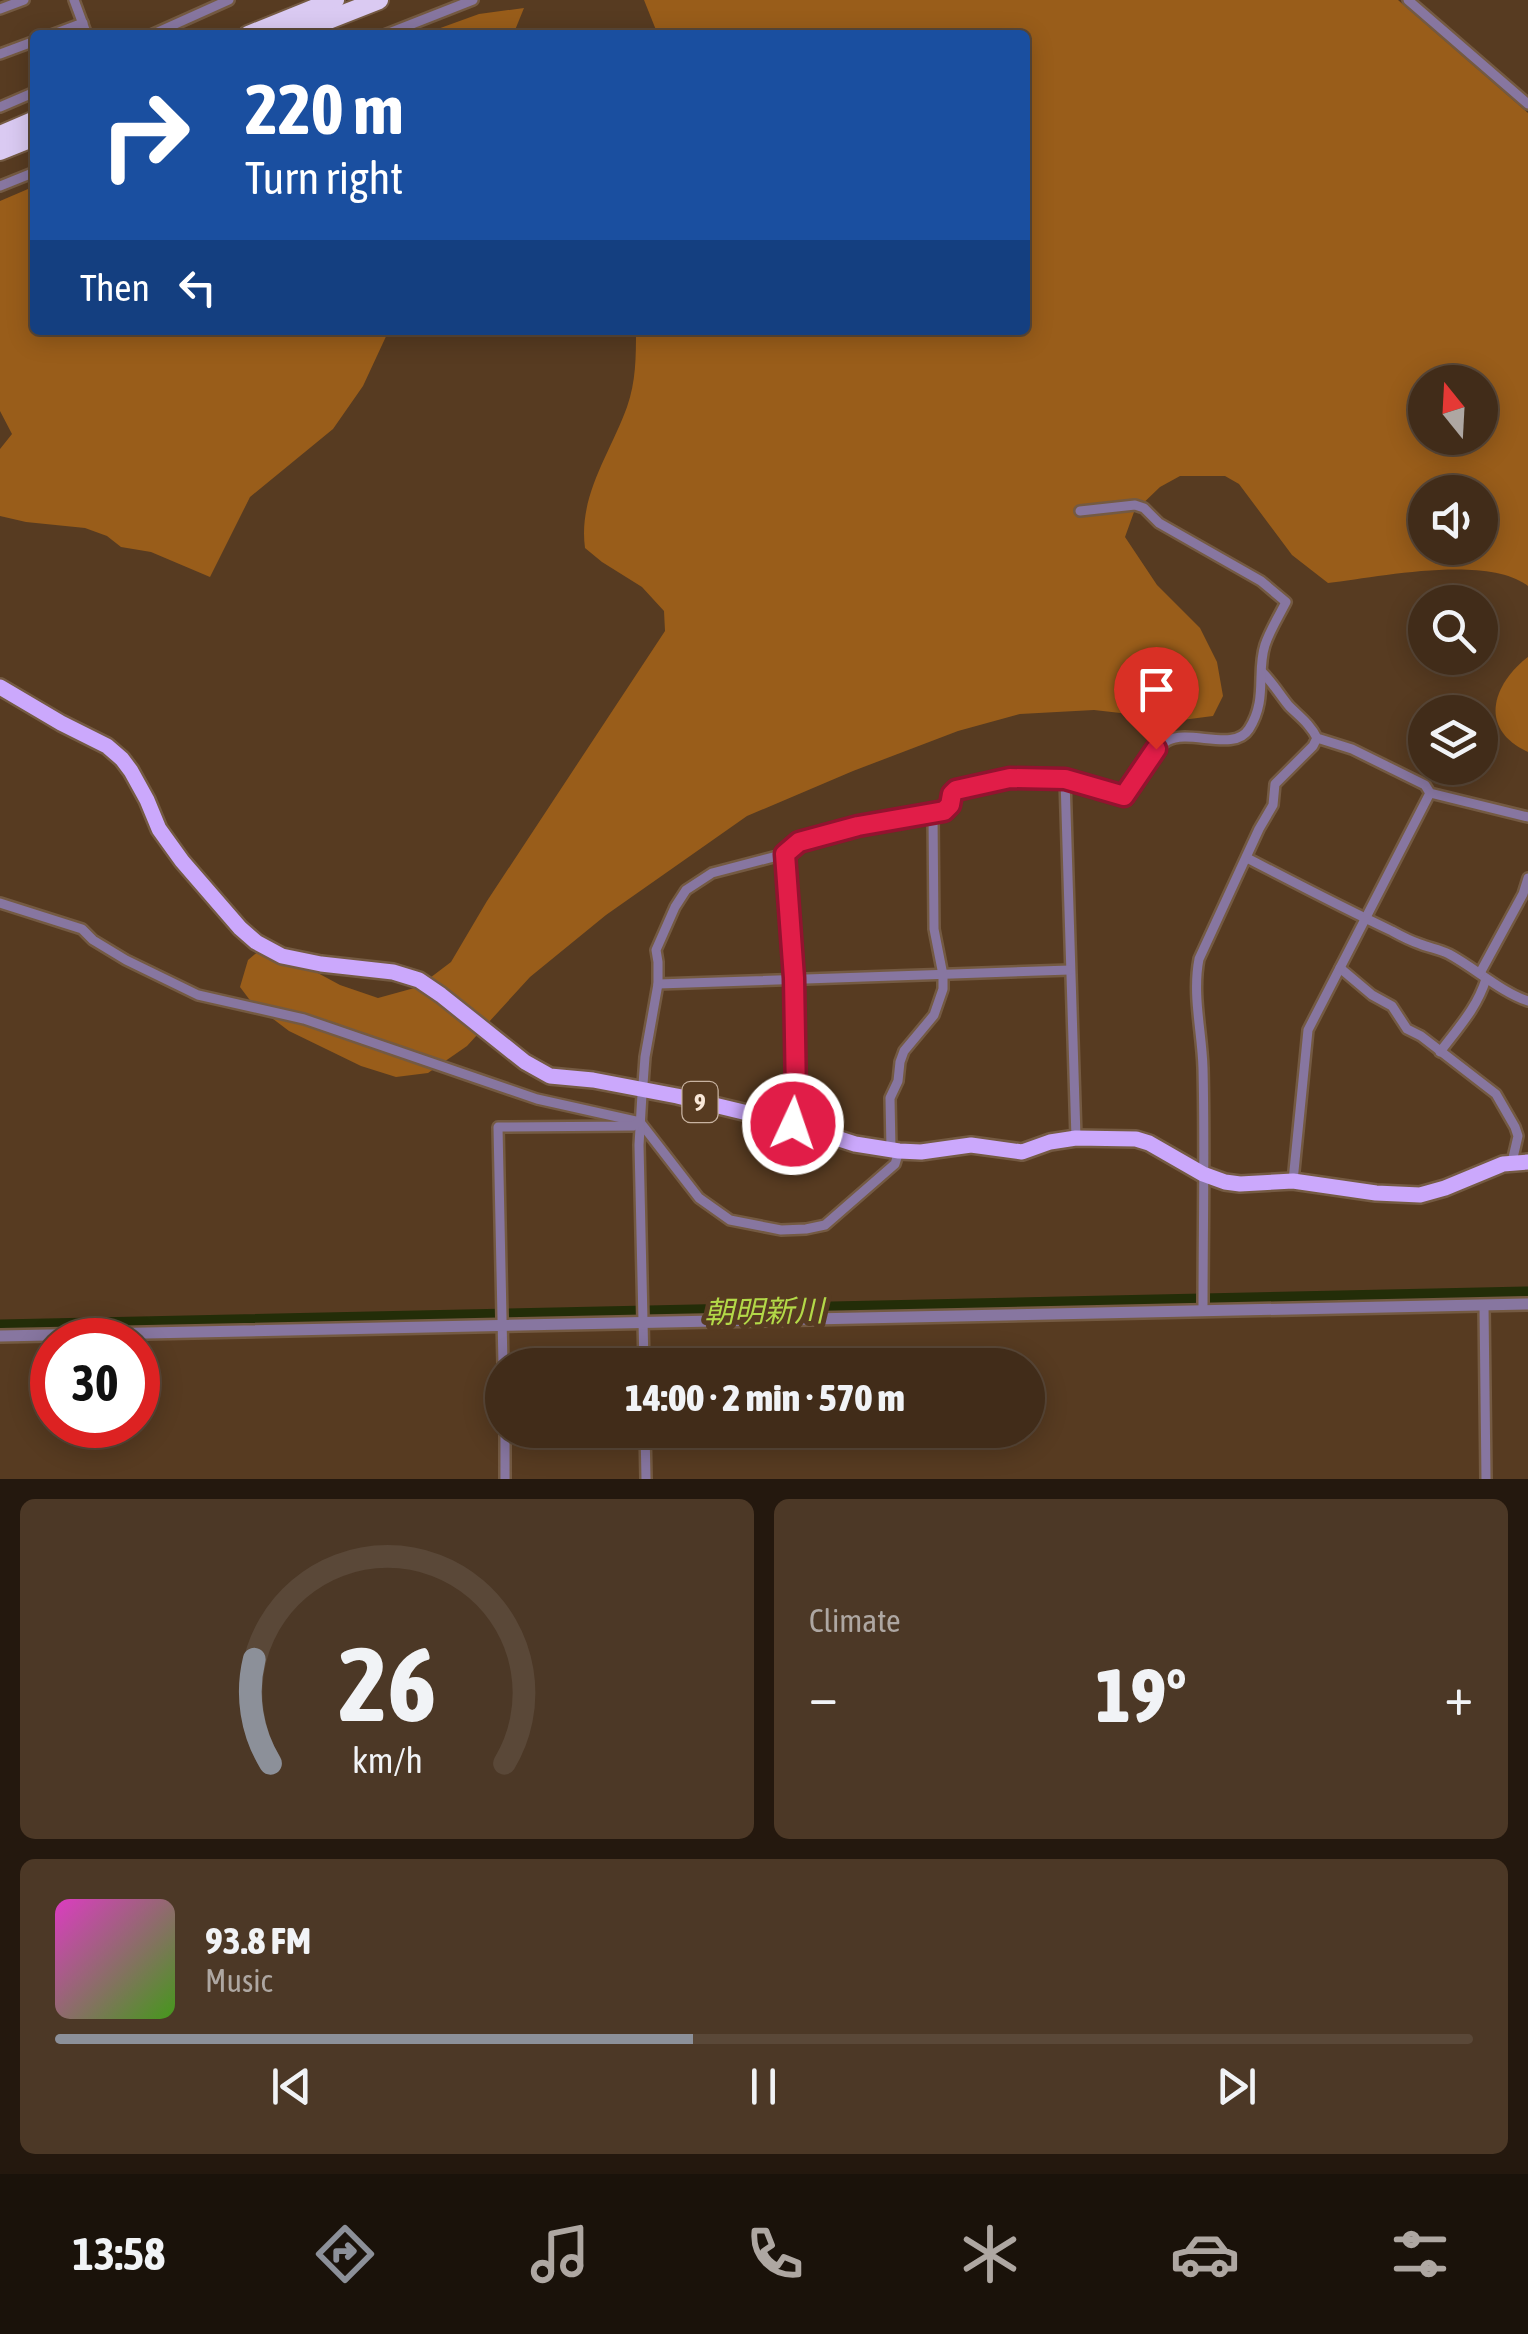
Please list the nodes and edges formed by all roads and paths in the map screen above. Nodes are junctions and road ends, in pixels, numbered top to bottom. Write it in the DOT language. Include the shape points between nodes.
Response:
graph roads {
  1 [pos="24,0"];
  2 [pos="74,0"];
  3 [pos="229,0"];
  4 [pos="335,0"];
  5 [pos="379,0"];
  6 [pos="473,0"];
  7 [pos="1408,0"];
  8 [pos="0,9"];
  9 [pos="83,23"];
  10 [pos="64,30"];
  11 [pos="85,30"];
  12 [pos="162,30"];
  13 [pos="260,30"];
  14 [pos="303,30"];
  15 [pos="397,30"];
  16 [pos="30,43"];
  17 [pos="0,54"];
  18 [pos="30,94"];
  19 [pos="1528,104"];
  20 [pos="0,106"];
  21 [pos="30,122"];
  22 [pos="0,135"];
  23 [pos="30,138"];
  24 [pos="0,151"];
  25 [pos="30,174"];
  26 [pos="0,186"];
  27 [pos="1080,511"];
  28 [pos="1262,676"];
  29 [pos="0,687"];
  30 [pos="1317,738"];
  31 [pos="1065,779"];
  32 [pos="1430,792"];
  33 [pos="933,814"];
  34 [pos="1528,817"];
  35 [pos="785,854"];
  36 [pos="1247,858"];
  37 [pos="1528,878"];
  38 [pos="1526,894"];
  39 [pos="0,902"];
  40 [pos="1364,918"];
  41 [pos="1340,968"];
  42 [pos="1070,970"];
  43 [pos="943,975"];
  44 [pos="1483,976"];
  45 [pos="794,978"];
  46 [pos="658,984"];
  47 [pos="1528,1001"];
  48 [pos="1440,1052"];
  49 [pos="643,1086"];
  50 [pos="677,1096"];
  51 [pos="640,1122"];
  52 [pos="793,1124"];
  53 [pos="1076,1138"];
  54 [pos="895,1150"];
  55 [pos="1520,1162"];
  56 [pos="1203,1174"];
  57 [pos="1293,1181"];
  58 [pos="1528,1304"];
  59 [pos="1203,1305"];
  60 [pos="1484,1305"];
  61 [pos="642,1316"];
  62 [pos="503,1320"];
  63 [pos="0,1336"];
  64 [pos="504,1348"];
  65 [pos="643,1348"];
  66 [pos="504,1448"];
  67 [pos="645,1448"];
  68 [pos="505,1479"];
  69 [pos="646,1479"];
  70 [pos="1486,1479"];
  1 -- 8 [label="street"];
  2 -- 9 [label="street"];
  3 -- 12 [label="street"];
  4 -- 13 [label="highway"];
  5 -- 14 [label="highway"];
  6 -- 15 [label="street"];
  7 -- 19 [label="street"];
  9 -- 10 [label="street"];
  9 -- 11 [label="street"];
  16 -- 17 [label="street"];
  18 -- 20 [label="street"];
  21 -- 22 [label="highway"];
  23 -- 24 [label="highway"];
  25 -- 26 [label="street"];
  27 -- 28 [label="street" via="1144,508 1286,602 1264,647"];
  28 -- 30 [label="street"];
  28 -- 31 [label="street" via="1262,698 1248,732 1232,739 1166,741 1124,796"];
  29 -- 50 [label="main road, 9" via="122,758 170,845 256,942 282,956 419,980 550,1076"];
  30 -- 32 [label="street" via="1352,748"];
  30 -- 36 [label="street" via="1275,784 1273,805"];
  31 -- 33 [label="street" via="1010,778 956,790 950,805"];
  31 -- 42 [label="street"];
  32 -- 34 [label="street"];
  32 -- 40 [label="street"];
  33 -- 35 [label="street" via="858,826 799,842"];
  33 -- 43 [label="street" via="934,929"];
  35 -- 45 [label="street"];
  35 -- 46 [label="street" via="712,872 686,890 658,943"];
  36 -- 40 [label="street"];
  36 -- 56 [label="street" via="1196,977"];
  37 -- 38 [label="street"];
  38 -- 44 [label="street"];
  39 -- 51 [label="street" via="82,929 126,960 198,995 304,1019 537,1099"];
  40 -- 41 [label="street"];
  40 -- 44 [label="street" via="1446,952"];
  41 -- 48 [label="street"];
  41 -- 57 [label="street" via="1308,1030"];
  42 -- 43 [label="street"];
  42 -- 53 [label="street"];
  43 -- 45 [label="street"];
  43 -- 54 [label="street" via="934,1015 904,1052 890,1098"];
  44 -- 47 [label="street"];
  44 -- 48 [label="street" via="1480,998"];
  45 -- 46 [label="street"];
  45 -- 52 [label="street"];
  46 -- 49 [label="street"];
  48 -- 55 [label="street" via="1496,1094 1515,1127"];
  49 -- 50 [label="street"];
  49 -- 51 [label="street"];
  50 -- 52 [label="main road, 9"];
  51 -- 54 [label="street" via="699,1198 730,1220 782,1230 825,1224 895,1164"];
  51 -- 61 [label="street"];
  51 -- 62 [label="street" via="498,1128"];
  52 -- 54 [label="main road, 9"];
  53 -- 54 [label="main road, 9" via="1022,1152 972,1145"];
  53 -- 56 [label="main road, 9" via="1136,1139"];
  55 -- 57 [label="main road, 9" via="1420,1194"];
  56 -- 57 [label="main road, 9" via="1240,1184"];
  56 -- 59 [label="street"];
  58 -- 60 [label="street"];
  59 -- 60 [label="street"];
  59 -- 61 [label="street" via="1063,1315"];
  60 -- 70 [label="street"];
  61 -- 62 [label="street"];
  61 -- 65 [label="street"];
  62 -- 63 [label="street"];
  62 -- 64 [label="street"];
  66 -- 68 [label="street"];
  67 -- 69 [label="street"];
}
